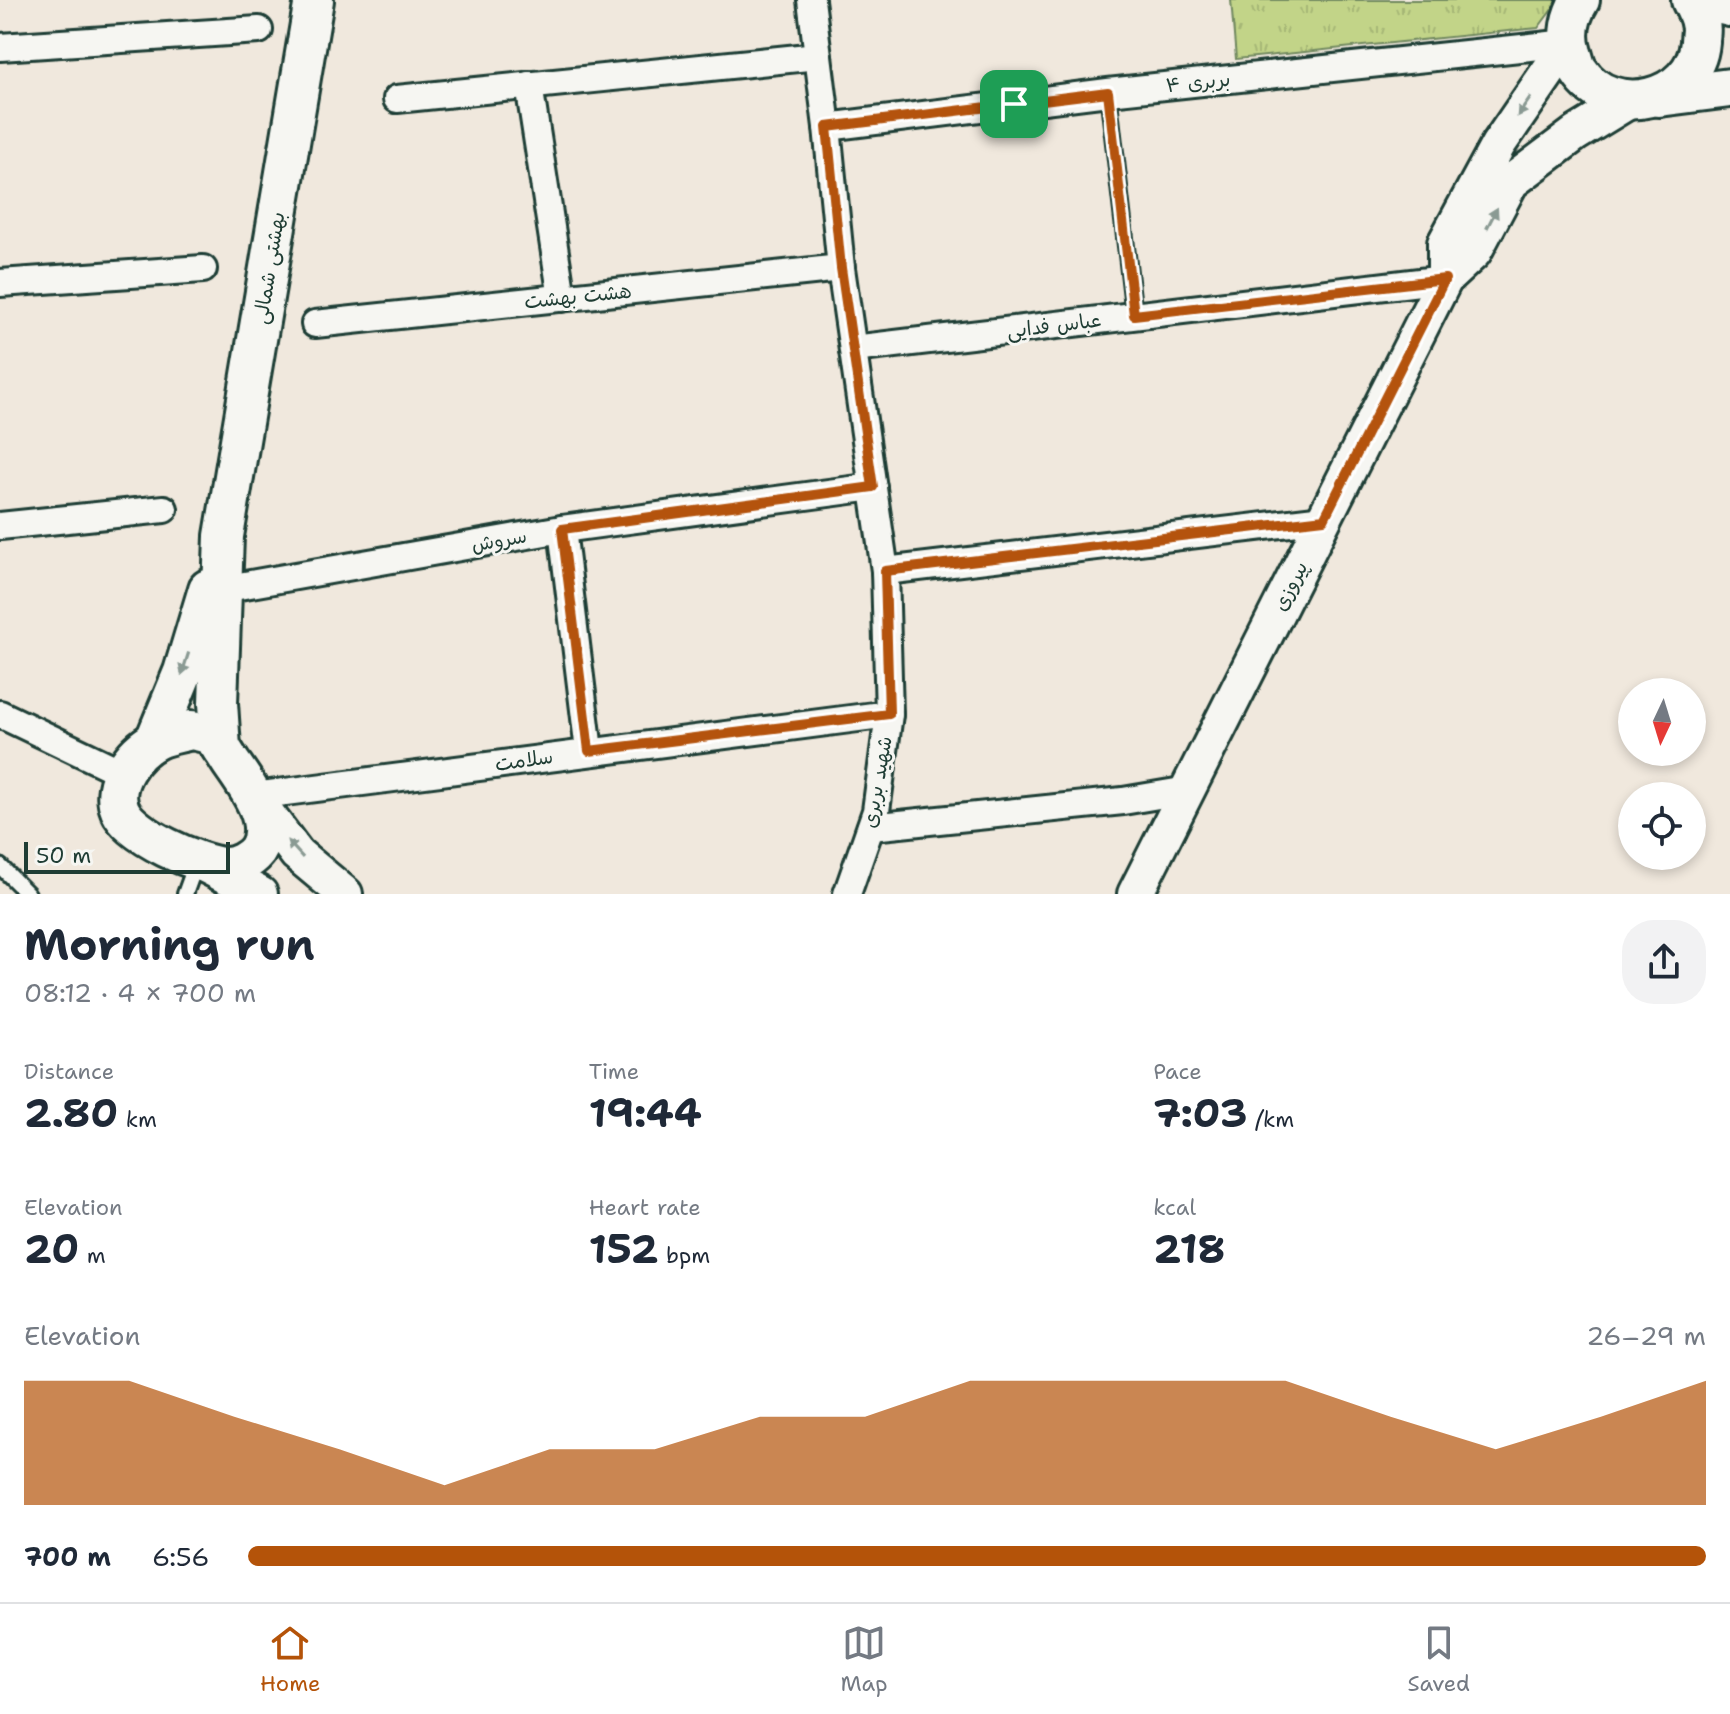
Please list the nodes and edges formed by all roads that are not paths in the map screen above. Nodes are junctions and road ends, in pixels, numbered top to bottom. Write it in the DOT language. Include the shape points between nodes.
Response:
graph roads {
  1 [pos="314,0"];
  2 [pos="811,0"];
  3 [pos="1580,0"];
  4 [pos="1691,0"];
  5 [pos="1701,0"];
  6 [pos="1730,7"];
  7 [pos="259,30"];
  8 [pos="1568,43"];
  9 [pos="0,47"];
  10 [pos="818,56"];
  11 [pos="529,85"];
  12 [pos="1730,88"];
  13 [pos="1108,92"];
  14 [pos="397,99"];
  15 [pos="1644,99"];
  16 [pos="827,127"];
  17 [pos="841,268"];
  18 [pos="203,269"];
  19 [pos="1445,279"];
  20 [pos="0,283"];
  21 [pos="562,298"];
  22 [pos="1134,315"];
  23 [pos="315,324"];
  24 [pos="853,349"];
  25 [pos="873,487"];
  26 [pos="164,509"];
  27 [pos="1324,519"];
  28 [pos="0,526"];
  29 [pos="562,529"];
  30 [pos="224,536"];
  31 [pos="885,571"];
  32 [pos="222,589"];
  33 [pos="0,714"];
  34 [pos="889,714"];
  35 [pos="155,740"];
  36 [pos="221,748"];
  37 [pos="589,751"];
  38 [pos="123,773"];
  39 [pos="1188,790"];
  40 [pos="254,796"];
  41 [pos="871,827"];
  42 [pos="0,866"];
  43 [pos="191,877"];
  44 [pos="28,894"];
  45 [pos="260,894"];
  46 [pos="345,894"];
  47 [pos="847,894"];
  48 [pos="1135,894"];
  1 -- 30 [label="main road, بهشتی شمالی"];
  2 -- 10 [label="street, شهید بربری"];
  3 -- 8 [label="main road" via="1571,13"];
  4 -- 15 [label="main road" via="1701,25 1699,54 1683,80"];
  5 -- 6 [label="main road"];
  7 -- 9 [label="street"];
  8 -- 13 [label="street, بربری ۴"];
  8 -- 15 [label="main road" via="1579,71 1600,92"];
  8 -- 19 [label="street, one-way" via="1498,145 1445,243"];
  10 -- 11 [label="street"];
  10 -- 16 [label="street, شهید بربری"];
  11 -- 14 [label="street"];
  11 -- 21 [label="street"];
  12 -- 15 [label="main road"];
  13 -- 16 [label="street, بربری ۴"];
  13 -- 22 [label="lane"];
  19 -- 15 [label="street, one-way" via="1474,252 1511,182 1575,134"];
  16 -- 17 [label="street, شهید بربری"];
  17 -- 21 [label="street, هشت بهشت"];
  17 -- 24 [label="street, شهید بربری"];
  18 -- 20 [label="street"];
  19 -- 22 [label="street, عباس فدایی"];
  19 -- 27 [label="street, پیروزی"];
  21 -- 23 [label="street, هشت بهشت"];
  22 -- 24 [label="street, عباس فدایی"];
  24 -- 25 [label="street, شهید بربری"];
  25 -- 29 [label="street, سروش"];
  25 -- 31 [label="street, شهید بربری"];
  26 -- 28 [label="street"];
  27 -- 31 [label="street"];
  27 -- 39 [label="street, پیروزی"];
  29 -- 32 [label="street, سروش"];
  29 -- 37 [label="street"];
  30 -- 32 [label="main road"];
  30 -- 35 [label="main road, one-way" via="183,672"];
  31 -- 34 [label="street, شهید بربری"];
  32 -- 36 [label="main road"];
  33 -- 38 [label="street"];
  34 -- 37 [label="street, سلامت"];
  34 -- 41 [label="street, شهید بربری"];
  35 -- 36 [label="main road" via="191,730 209,735"];
  35 -- 38 [label="main road"];
  36 -- 40 [label="main road"];
  37 -- 40 [label="street, سلامت"];
  38 -- 43 [label="main road" via="117,791 120,810"];
  39 -- 41 [label="street"];
  39 -- 48 [label="street, پیروزی"];
  40 -- 43 [label="main road" via="264,831 255,853"];
  46 -- 40 [label="street, one-way" via="297,854"];
  41 -- 47 [label="street, شهید بربری"];
  42 -- 44 [label="lane"];
  43 -- 45 [label="street"];
}
